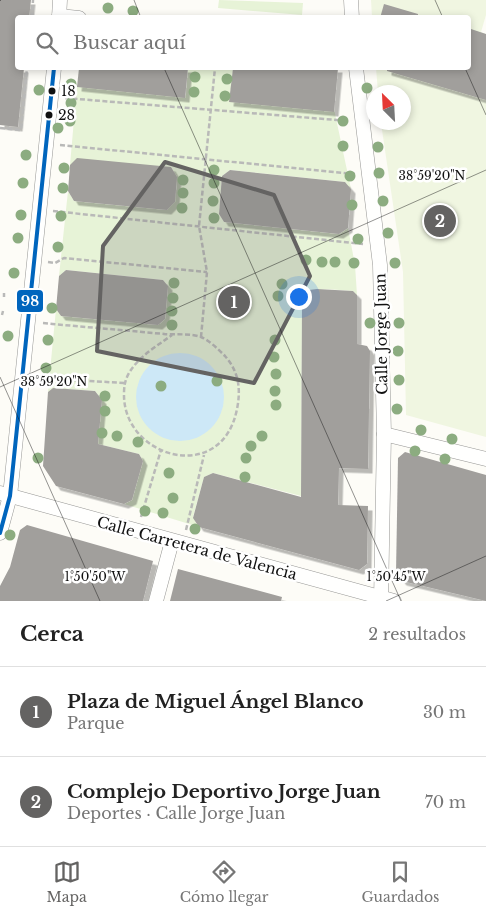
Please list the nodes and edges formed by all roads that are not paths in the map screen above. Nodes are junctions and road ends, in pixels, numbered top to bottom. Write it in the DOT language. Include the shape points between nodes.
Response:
graph roads {
  1 [pos="60,0"];
  2 [pos="351,0"];
  3 [pos="59,15"];
  4 [pos="352,15"];
  5 [pos="54,70"];
  6 [pos="356,70"];
  7 [pos="384,434"];
  8 [pos="486,460"];
  9 [pos="5,495"];
  10 [pos="0,533"];
  11 [pos="172,541"];
  12 [pos="385,600"];
  13 [pos="156,601"];
  1 -- 3 [label="street"];
  2 -- 4 [label="street"];
  5 -- 9 [label="street"];
  6 -- 7 [label="street, Calle Jorge Juan" via="377,245"];
  7 -- 8 [label="street"];
  7 -- 12 [label="street, Calle Jorge Juan"];
  9 -- 10 [label="street"];
  9 -- 11 [label="street, Calle Carretera de Valencia"];
  11 -- 12 [label="street, Calle Carretera de Valencia"];
  11 -- 13 [label="street"];
}
